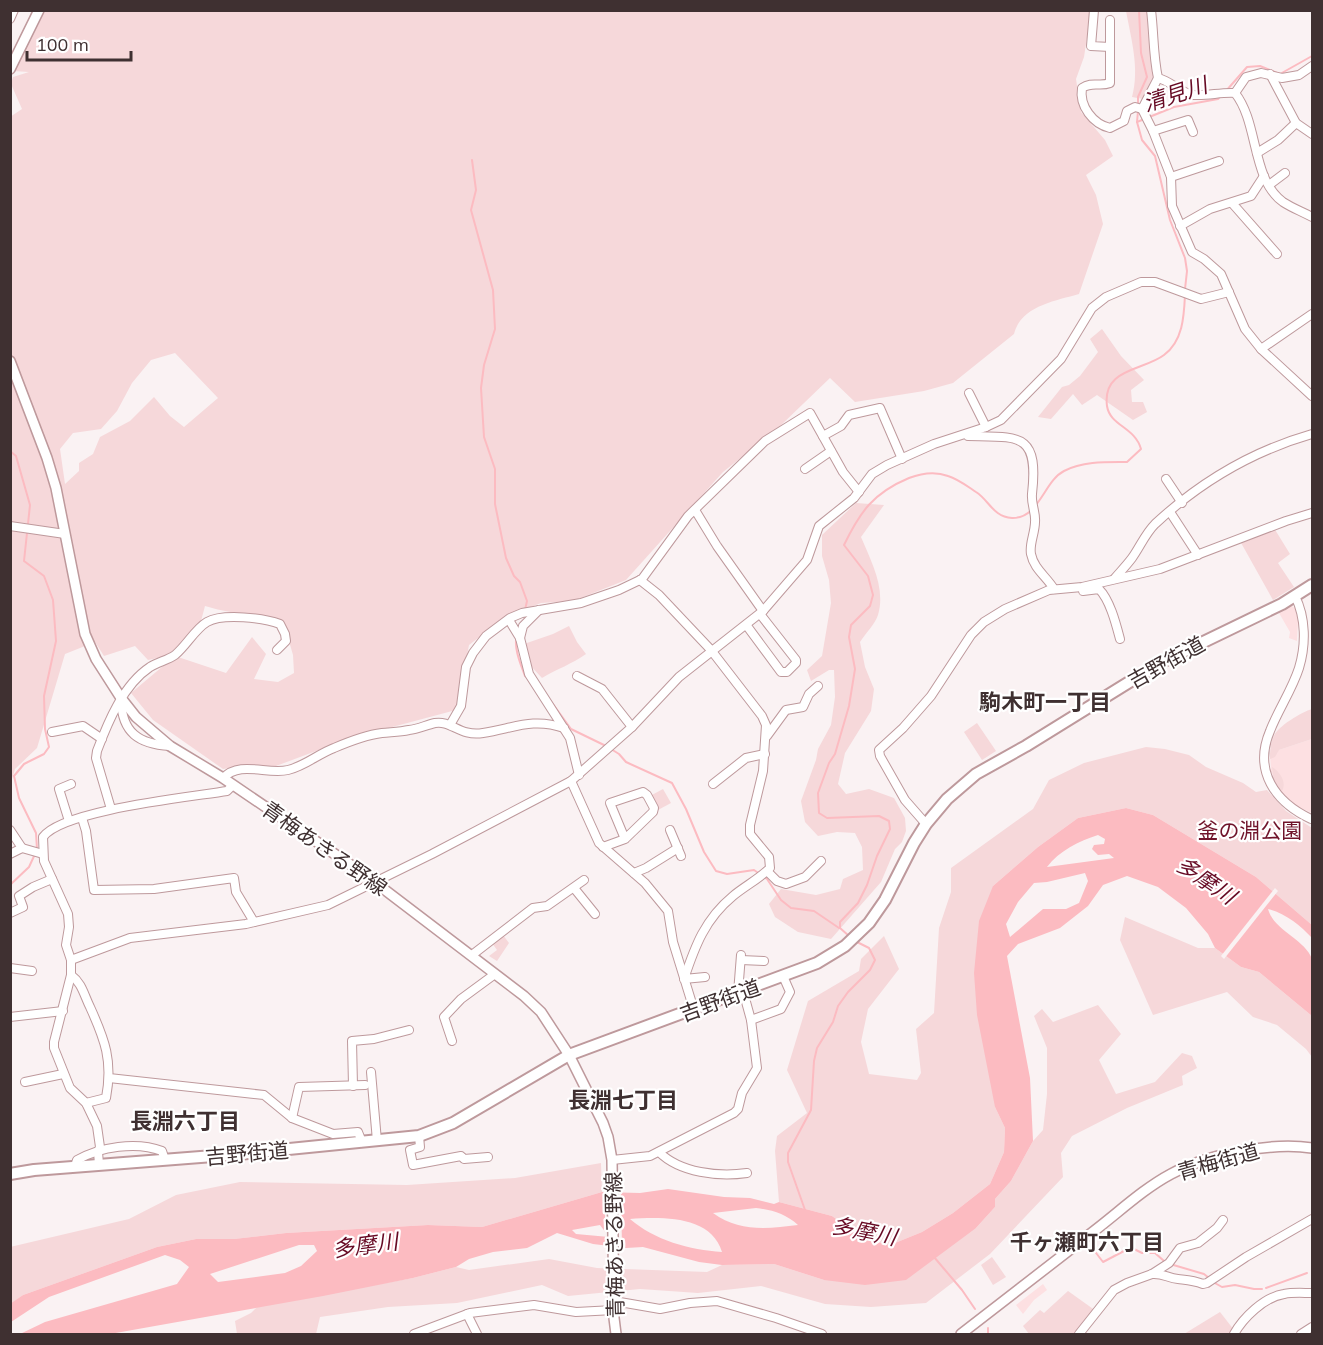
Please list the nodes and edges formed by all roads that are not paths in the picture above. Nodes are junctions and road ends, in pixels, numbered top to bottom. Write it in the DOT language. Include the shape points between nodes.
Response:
graph roads {
  1 [pos="14,10"];
  2 [pos="39,10"];
  3 [pos="1094,10"];
  4 [pos="1152,10"];
  5 [pos="10,19"];
  6 [pos="1110,20"];
  7 [pos="1110,47"];
  8 [pos="1312,66"];
  9 [pos="11,67"];
  10 [pos="1270,74"];
  11 [pos="1158,78"];
  12 [pos="1235,93"];
  13 [pos="1143,112"];
  14 [pos="1296,123"];
  15 [pos="1153,131"];
  16 [pos="1194,132"];
  17 [pos="1312,134"];
  18 [pos="1257,153"];
  19 [pos="1219,161"];
  20 [pos="1285,173"];
  21 [pos="1264,176"];
  22 [pos="1171,177"];
  23 [pos="1269,185"];
  24 [pos="1232,203"];
  25 [pos="1312,217"];
  26 [pos="1180,226"];
  27 [pos="1277,254"];
  28 [pos="1229,292"];
  29 [pos="1312,314"];
  30 [pos="1261,349"];
  31 [pos="10,361"];
  32 [pos="969,393"];
  33 [pos="1312,396"];
  34 [pos="986,427"];
  35 [pos="1312,434"];
  36 [pos="960,435"];
  37 [pos="824,436"];
  38 [pos="831,451"];
  39 [pos="902,459"];
  40 [pos="805,469"];
  41 [pos="1166,479"];
  42 [pos="859,492"];
  43 [pos="1182,503"];
  44 [pos="695,510"];
  45 [pos="1170,512"];
  46 [pos="1312,513"];
  47 [pos="14,526"];
  48 [pos="65,534"];
  49 [pos="1198,555"];
  50 [pos="640,579"];
  51 [pos="1114,579"];
  52 [pos="1312,585"];
  53 [pos="1064,588"];
  54 [pos="1054,589"];
  55 [pos="1295,596"];
  56 [pos="540,609"];
  57 [pos="761,613"];
  58 [pos="509,620"];
  59 [pos="747,626"];
  60 [pos="518,635"];
  61 [pos="1120,639"];
  62 [pos="277,650"];
  63 [pos="711,650"];
  64 [pos="577,676"];
  65 [pos="818,686"];
  66 [pos="122,698"];
  67 [pos="450,725"];
  68 [pos="632,727"];
  69 [pos="564,728"];
  70 [pos="52,732"];
  71 [pos="766,737"];
  72 [pos="102,739"];
  73 [pos="170,746"];
  74 [pos="765,754"];
  75 [pos="579,775"];
  76 [pos="223,778"];
  77 [pos="571,781"];
  78 [pos="71,784"];
  79 [pos="713,784"];
  80 [pos="233,785"];
  81 [pos="111,809"];
  82 [pos="82,818"];
  83 [pos="1311,819"];
  84 [pos="69,821"];
  85 [pos="926,824"];
  86 [pos="10,830"];
  87 [pos="670,830"];
  88 [pos="625,839"];
  89 [pos="603,847"];
  90 [pos="22,848"];
  91 [pos="10,854"];
  92 [pos="42,854"];
  93 [pos="821,861"];
  94 [pos="634,873"];
  95 [pos="765,873"];
  96 [pos="52,879"];
  97 [pos="584,880"];
  98 [pos="373,882"];
  99 [pos="574,888"];
  100 [pos="10,913"];
  101 [pos="595,914"];
  102 [pos="254,922"];
  103 [pos="472,955"];
  104 [pos="71,960"];
  105 [pos="764,961"];
  106 [pos="10,968"];
  107 [pos="32,971"];
  108 [pos="495,974"];
  109 [pos="71,975"];
  110 [pos="783,976"];
  111 [pos="705,977"];
  112 [pos="684,979"];
  113 [pos="741,992"];
  114 [pos="694,1010"];
  115 [pos="63,1011"];
  116 [pos="10,1017"];
  117 [pos="751,1020"];
  118 [pos="409,1030"];
  119 [pos="452,1041"];
  120 [pos="569,1055"];
  121 [pos="371,1072"];
  122 [pos="63,1074"];
  123 [pos="110,1078"];
  124 [pos="25,1082"];
  125 [pos="365,1085"];
  126 [pos="353,1086"];
  127 [pos="86,1103"];
  128 [pos="292,1118"];
  129 [pos="419,1136"];
  130 [pos="377,1141"];
  131 [pos="362,1142"];
  132 [pos="1312,1148"];
  133 [pos="98,1152"];
  134 [pos="659,1152"];
  135 [pos="488,1157"];
  136 [pos="165,1160"];
  137 [pos="612,1160"];
  138 [pos="99,1164"];
  139 [pos="75,1166"];
  140 [pos="747,1173"];
  141 [pos="10,1174"];
  142 [pos="1312,1219"];
  143 [pos="1223,1220"];
  144 [pos="1152,1274"];
  145 [pos="1312,1293"];
  146 [pos="614,1302"];
  147 [pos="467,1314"];
  148 [pos="1312,1327"];
  149 [pos="414,1335"];
  150 [pos="477,1335"];
  151 [pos="616,1335"];
  152 [pos="822,1335"];
  153 [pos="961,1335"];
  154 [pos="1079,1335"];
  155 [pos="1233,1335"];
  156 [pos="1301,1335"];
  1 -- 5 [label="street"];
  2 -- 9 [label="main road"];
  3 -- 7 [label="street" via="1090,46"];
  4 -- 11 [label="street" via="1152,46"];
  6 -- 7 [label="street"];
  7 -- 13 [label="street" via="1110,83 1091,83 1082,88 1084,105 1099,125 1110,128 1124,121 1127,111"];
  8 -- 10 [label="street" via="1299,75 1282,78"];
  10 -- 12 [label="street" via="1246,77"];
  10 -- 14 [label="street"];
  11 -- 12 [label="street" via="1194,95"];
  11 -- 13 [label="street"];
  12 -- 18 [label="street" via="1243,103"];
  13 -- 15 [label="street"];
  14 -- 17 [label="street"];
  14 -- 18 [label="street"];
  15 -- 16 [label="street" via="1188,120"];
  15 -- 22 [label="street"];
  18 -- 21 [label="street"];
  19 -- 22 [label="street"];
  20 -- 23 [label="street"];
  21 -- 23 [label="street"];
  21 -- 24 [label="street" via="1251,196"];
  22 -- 26 [label="street" via="1172,206"];
  23 -- 25 [label="street" via="1282,201"];
  24 -- 26 [label="street" via="1210,209"];
  24 -- 27 [label="street"];
  26 -- 28 [label="street" via="1192,252 1221,274"];
  28 -- 30 [label="street" via="1245,329"];
  28 -- 34 [label="street" via="1201,299 1155,282 1141,282 1106,297 1092,308 1061,359 1001,420"];
  29 -- 30 [label="street"];
  30 -- 33 [label="street"];
  31 -- 48 [label="main road, 青梅あきる野線" via="47,458"];
  32 -- 34 [label="street"];
  34 -- 36 [label="street"];
  35 -- 43 [label="street" via="1250,457"];
  36 -- 39 [label="street"];
  36 -- 54 [label="street" via="1013,437 1028,447 1035,485 1030,550 1036,568"];
  37 -- 38 [label="street"];
  37 -- 39 [label="street" via="849,416 880,408"];
  37 -- 44 [label="street" via="810,413 765,441"];
  38 -- 40 [label="street"];
  38 -- 42 [label="street"];
  39 -- 42 [label="street" via="872,474"];
  41 -- 43 [label="street"];
  42 -- 57 [label="street" via="819,526 807,560"];
  43 -- 45 [label="street"];
  44 -- 50 [label="street"];
  44 -- 57 [label="street"];
  45 -- 49 [label="street"];
  45 -- 51 [label="street" via="1154,525"];
  46 -- 49 [label="street"];
  47 -- 48 [label="street"];
  48 -- 66 [label="main road, 青梅あきる野線" via="85,634"];
  49 -- 51 [label="street" via="1160,569"];
  50 -- 56 [label="street" via="581,603"];
  50 -- 63 [label="street"];
  51 -- 53 [label="street"];
  52 -- 55 [label="highway, 吉野街道"];
  53 -- 54 [label="street"];
  53 -- 61 [label="street" via="1099,589 1113,614"];
  54 -- 85 [label="street" via="1015,604 979,626 963,644 931,696 879,750 905,800"];
  55 -- 83 [label="street" via="1304,623 1300,661 1269,732 1265,763 1273,790 1293,810"];
  55 -- 85 [label="highway, 吉野街道" via="1166,659 988,767 954,793"];
  56 -- 58 [label="street"];
  56 -- 60 [label="street"];
  57 -- 59 [label="street"];
  57 -- 59 [label="street" via="796,660 787,672 781,672"];
  58 -- 60 [label="street"];
  58 -- 67 [label="street" via="486,636 473,653 465,673 461,706"];
  59 -- 63 [label="street"];
  60 -- 69 [label="street" via="529,674"];
  62 -- 66 [label="street" via="286,641 280,624 249,618 216,618 206,622 174,656 151,666"];
  63 -- 68 [label="street" via="679,677"];
  63 -- 71 [label="street" via="762,716"];
  64 -- 68 [label="street" via="602,689"];
  65 -- 71 [label="street" via="803,707 786,710"];
  66 -- 72 [label="street"];
  66 -- 73 [label="main road, 青梅あきる野線" via="136,717"];
  66 -- 73 [label="street" via="122,714 132,733 154,745"];
  67 -- 69 [label="street" via="472,734 526,724"];
  67 -- 76 [label="street" via="442,722 379,733 335,748 290,770 245,768 228,772"];
  68 -- 75 [label="street"];
  69 -- 75 [label="street"];
  70 -- 72 [label="street" via="83,726"];
  71 -- 74 [label="street"];
  72 -- 81 [label="street" via="96,758"];
  73 -- 76 [label="main road, 青梅あきる野線"];
  74 -- 79 [label="street" via="746,758"];
  74 -- 95 [label="street" via="750,834 769,857 770,868"];
  75 -- 77 [label="street"];
  76 -- 80 [label="main road, 青梅あきる野線"];
  77 -- 89 [label="street"];
  77 -- 98 [label="street"];
  78 -- 84 [label="street" via="59,789"];
  80 -- 81 [label="street" via="227,791"];
  80 -- 98 [label="main road, 青梅あきる野線"];
  81 -- 82 [label="street"];
  82 -- 84 [label="street"];
  82 -- 102 [label="street" via="94,890 154,889 234,878 236,892"];
  84 -- 92 [label="street" via="45,833"];
  85 -- 110 [label="highway, 吉野街道" via="885,900 864,928 845,946 817,963"];
  86 -- 90 [label="street"];
  87 -- 94 [label="street" via="680,852"];
  88 -- 88 [label="street" via="654,808 643,792 610,802"];
  88 -- 89 [label="street"];
  89 -- 94 [label="street"];
  90 -- 91 [label="street"];
  90 -- 92 [label="street"];
  92 -- 96 [label="street"];
  93 -- 95 [label="street" via="805,877 786,884"];
  94 -- 112 [label="street" via="668,911"];
  95 -- 112 [label="street" via="732,897 710,922 700,936"];
  96 -- 100 [label="street" via="19,896 25,910"];
  96 -- 104 [label="street" via="68,914 66,945"];
  97 -- 99 [label="street"];
  98 -- 102 [label="street" via="328,905"];
  98 -- 103 [label="main road, 青梅あきる野線"];
  99 -- 101 [label="street"];
  99 -- 103 [label="street" via="547,906 533,908"];
  102 -- 104 [label="street" via="130,938"];
  103 -- 108 [label="main road, 青梅あきる野線"];
  104 -- 109 [label="street"];
  105 -- 113 [label="street" via="741,958"];
  106 -- 107 [label="street"];
  108 -- 119 [label="street" via="444,1017"];
  108 -- 120 [label="main road, 青梅あきる野線" via="541,1012"];
  109 -- 115 [label="street"];
  109 -- 123 [label="street" via="78,980 101,1030"];
  110 -- 113 [label="highway, 吉野街道"];
  110 -- 117 [label="street" via="790,992 782,1009"];
  111 -- 112 [label="street"];
  112 -- 114 [label="street"];
  113 -- 114 [label="highway, 吉野街道"];
  113 -- 117 [label="street"];
  114 -- 120 [label="highway, 吉野街道"];
  115 -- 116 [label="street"];
  115 -- 122 [label="street" via="54,1048"];
  117 -- 134 [label="street" via="757,1068 740,1096 738,1108"];
  118 -- 126 [label="street" via="352,1041"];
  120 -- 129 [label="highway, 吉野街道" via="453,1122"];
  120 -- 137 [label="main road, 青梅あきる野線" via="603,1124"];
  121 -- 130 [label="street"];
  122 -- 124 [label="street"];
  122 -- 127 [label="street"];
  123 -- 127 [label="street" via="106,1098"];
  123 -- 128 [label="street" via="264,1095"];
  125 -- 126 [label="street"];
  126 -- 128 [label="street" via="299,1087"];
  127 -- 133 [label="street" via="97,1126"];
  128 -- 131 [label="street" via="333,1134 358,1132"];
  129 -- 130 [label="highway, 吉野街道"];
  129 -- 135 [label="street" via="420,1148 410,1150 412,1165 460,1156"];
  130 -- 131 [label="highway, 吉野街道"];
  131 -- 136 [label="highway, 吉野街道"];
  132 -- 153 [label="main road, 青梅街道" via="1250,1149 1171,1174"];
  133 -- 136 [label="street" via="142,1146 162,1151"];
  133 -- 138 [label="street"];
  133 -- 139 [label="street" via="76,1160"];
  134 -- 137 [label="street"];
  134 -- 140 [label="street" via="672,1163 702,1172"];
  136 -- 138 [label="highway, 吉野街道"];
  137 -- 146 [label="main road, 青梅あきる野線"];
  138 -- 139 [label="highway, 吉野街道"];
  139 -- 141 [label="highway, 吉野街道"];
  142 -- 144 [label="street" via="1207,1283"];
  143 -- 144 [label="street" via="1198,1243 1180,1248"];
  144 -- 154 [label="street" via="1114,1290"];
  145 -- 155 [label="street" via="1273,1296 1251,1313"];
  146 -- 147 [label="street" via="576,1312 534,1305"];
  146 -- 151 [label="main road, 青梅あきる野線"];
  146 -- 152 [label="street" via="660,1308 717,1301"];
  147 -- 149 [label="street"];
  147 -- 150 [label="street"];
  148 -- 156 [label="street"];
}
